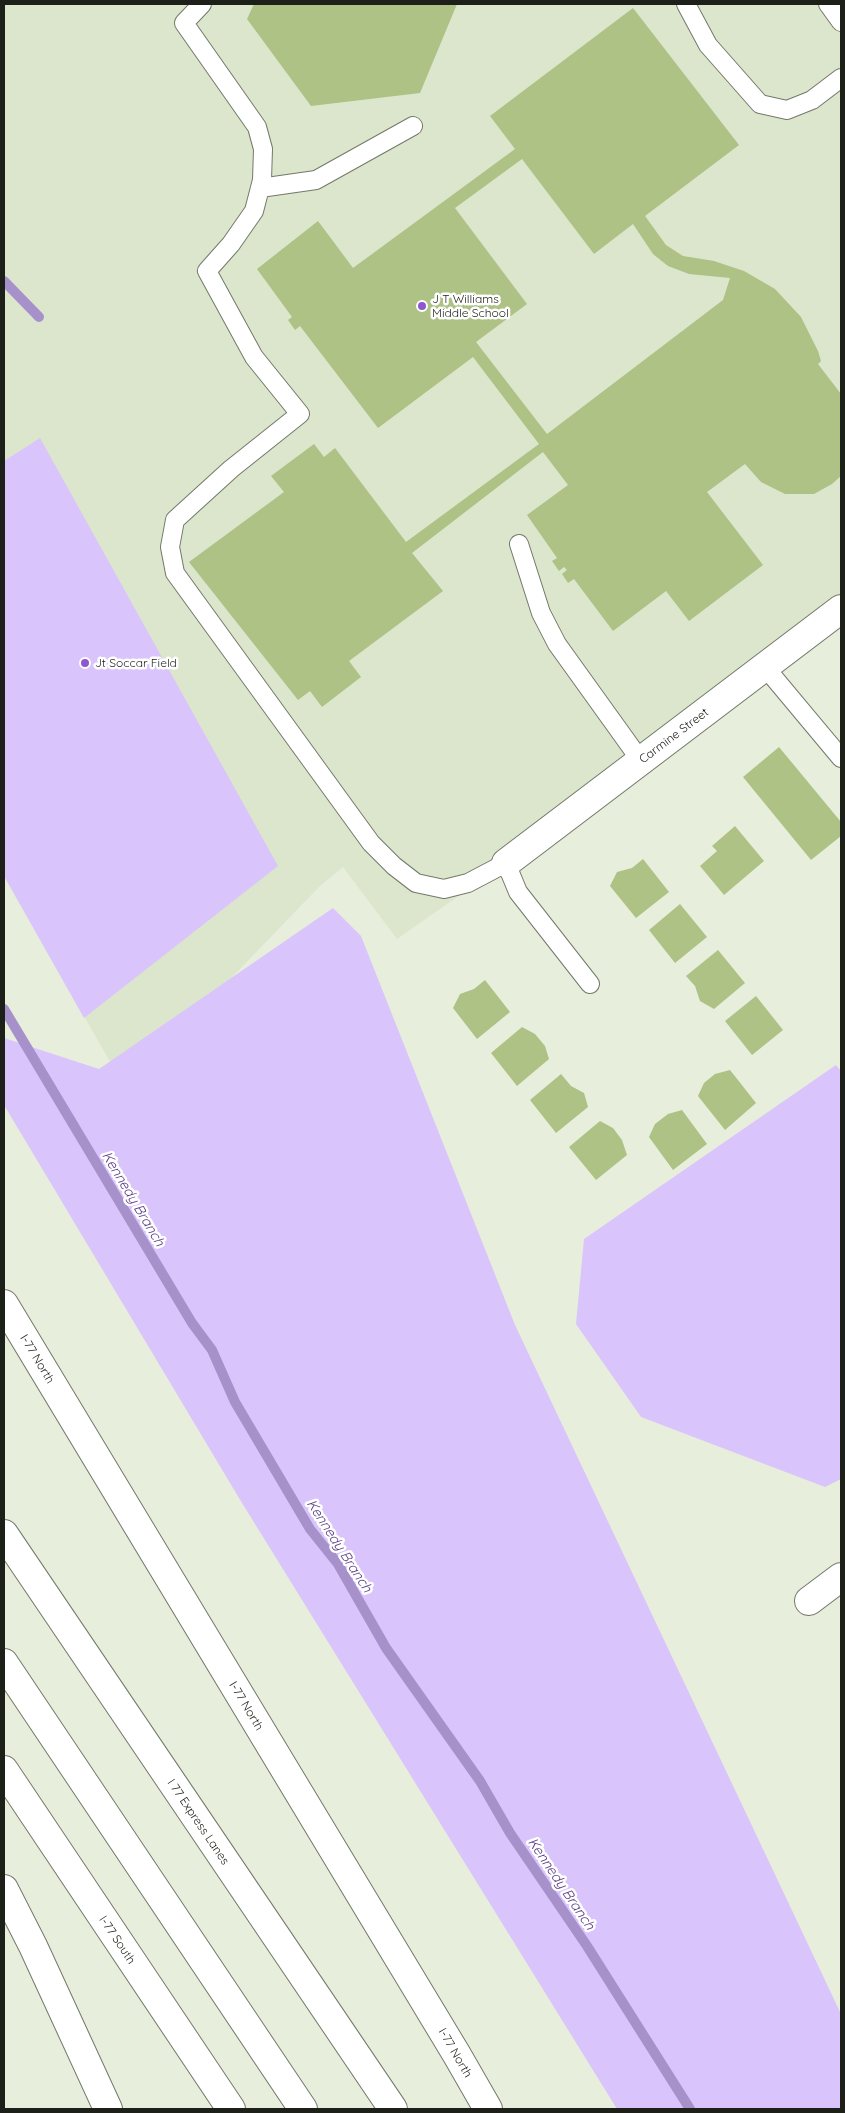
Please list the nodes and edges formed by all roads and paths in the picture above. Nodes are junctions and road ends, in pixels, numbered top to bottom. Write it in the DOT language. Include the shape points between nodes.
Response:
graph roads {
  1 [pos="202,4"];
  2 [pos="686,4"];
  3 [pos="828,4"];
  4 [pos="841,22"];
  5 [pos="841,78"];
  6 [pos="413,126"];
  7 [pos="260,188"];
  8 [pos="519,544"];
  9 [pos="841,608"];
  10 [pos="765,667"];
  11 [pos="841,758"];
  12 [pos="641,761"];
  13 [pos="506,863"];
  14 [pos="590,984"];
  15 [pos="4,1304"];
  16 [pos="4,1534"];
  17 [pos="841,1576"];
  18 [pos="809,1602"];
  19 [pos="4,1663"];
  20 [pos="4,1770"];
  21 [pos="4,1889"];
  22 [pos="457,2055"];
  23 [pos="108,2109"];
  24 [pos="231,2109"];
  25 [pos="303,2109"];
  26 [pos="393,2109"];
  27 [pos="488,2109"];
  28 [pos="498,2109"];
  1 -- 7 [label="lane" via="184,23 257,127 263,149"];
  2 -- 5 [label="lane" via="708,45 760,104 788,110 812,100"];
  3 -- 4 [label="lane"];
  6 -- 7 [label="lane" via="316,180"];
  7 -- 13 [label="lane" via="254,211 207,272 254,357 300,414 231,469 175,520 170,547 175,573 372,843 394,866 416,883 444,890 468,883"];
  8 -- 12 [label="lane" via="541,613 557,644"];
  9 -- 10 [label="main road, Carmine Street"];
  10 -- 11 [label="lane"];
  10 -- 12 [label="main road, Carmine Street"];
  12 -- 13 [label="main road, Carmine Street"];
  13 -- 14 [label="lane" via="518,892"];
  15 -- 22 [label="main road, I-77 North"];
  16 -- 26 [label="main road, I 77 Express Lanes"];
  17 -- 18 [label="main road"];
  19 -- 25 [label="main road"];
  20 -- 24 [label="main road, I-77 South"];
  21 -- 23 [label="main road"];
  22 -- 27 [label="main road, I-77 North"];
  22 -- 28 [label="main road"];
}
